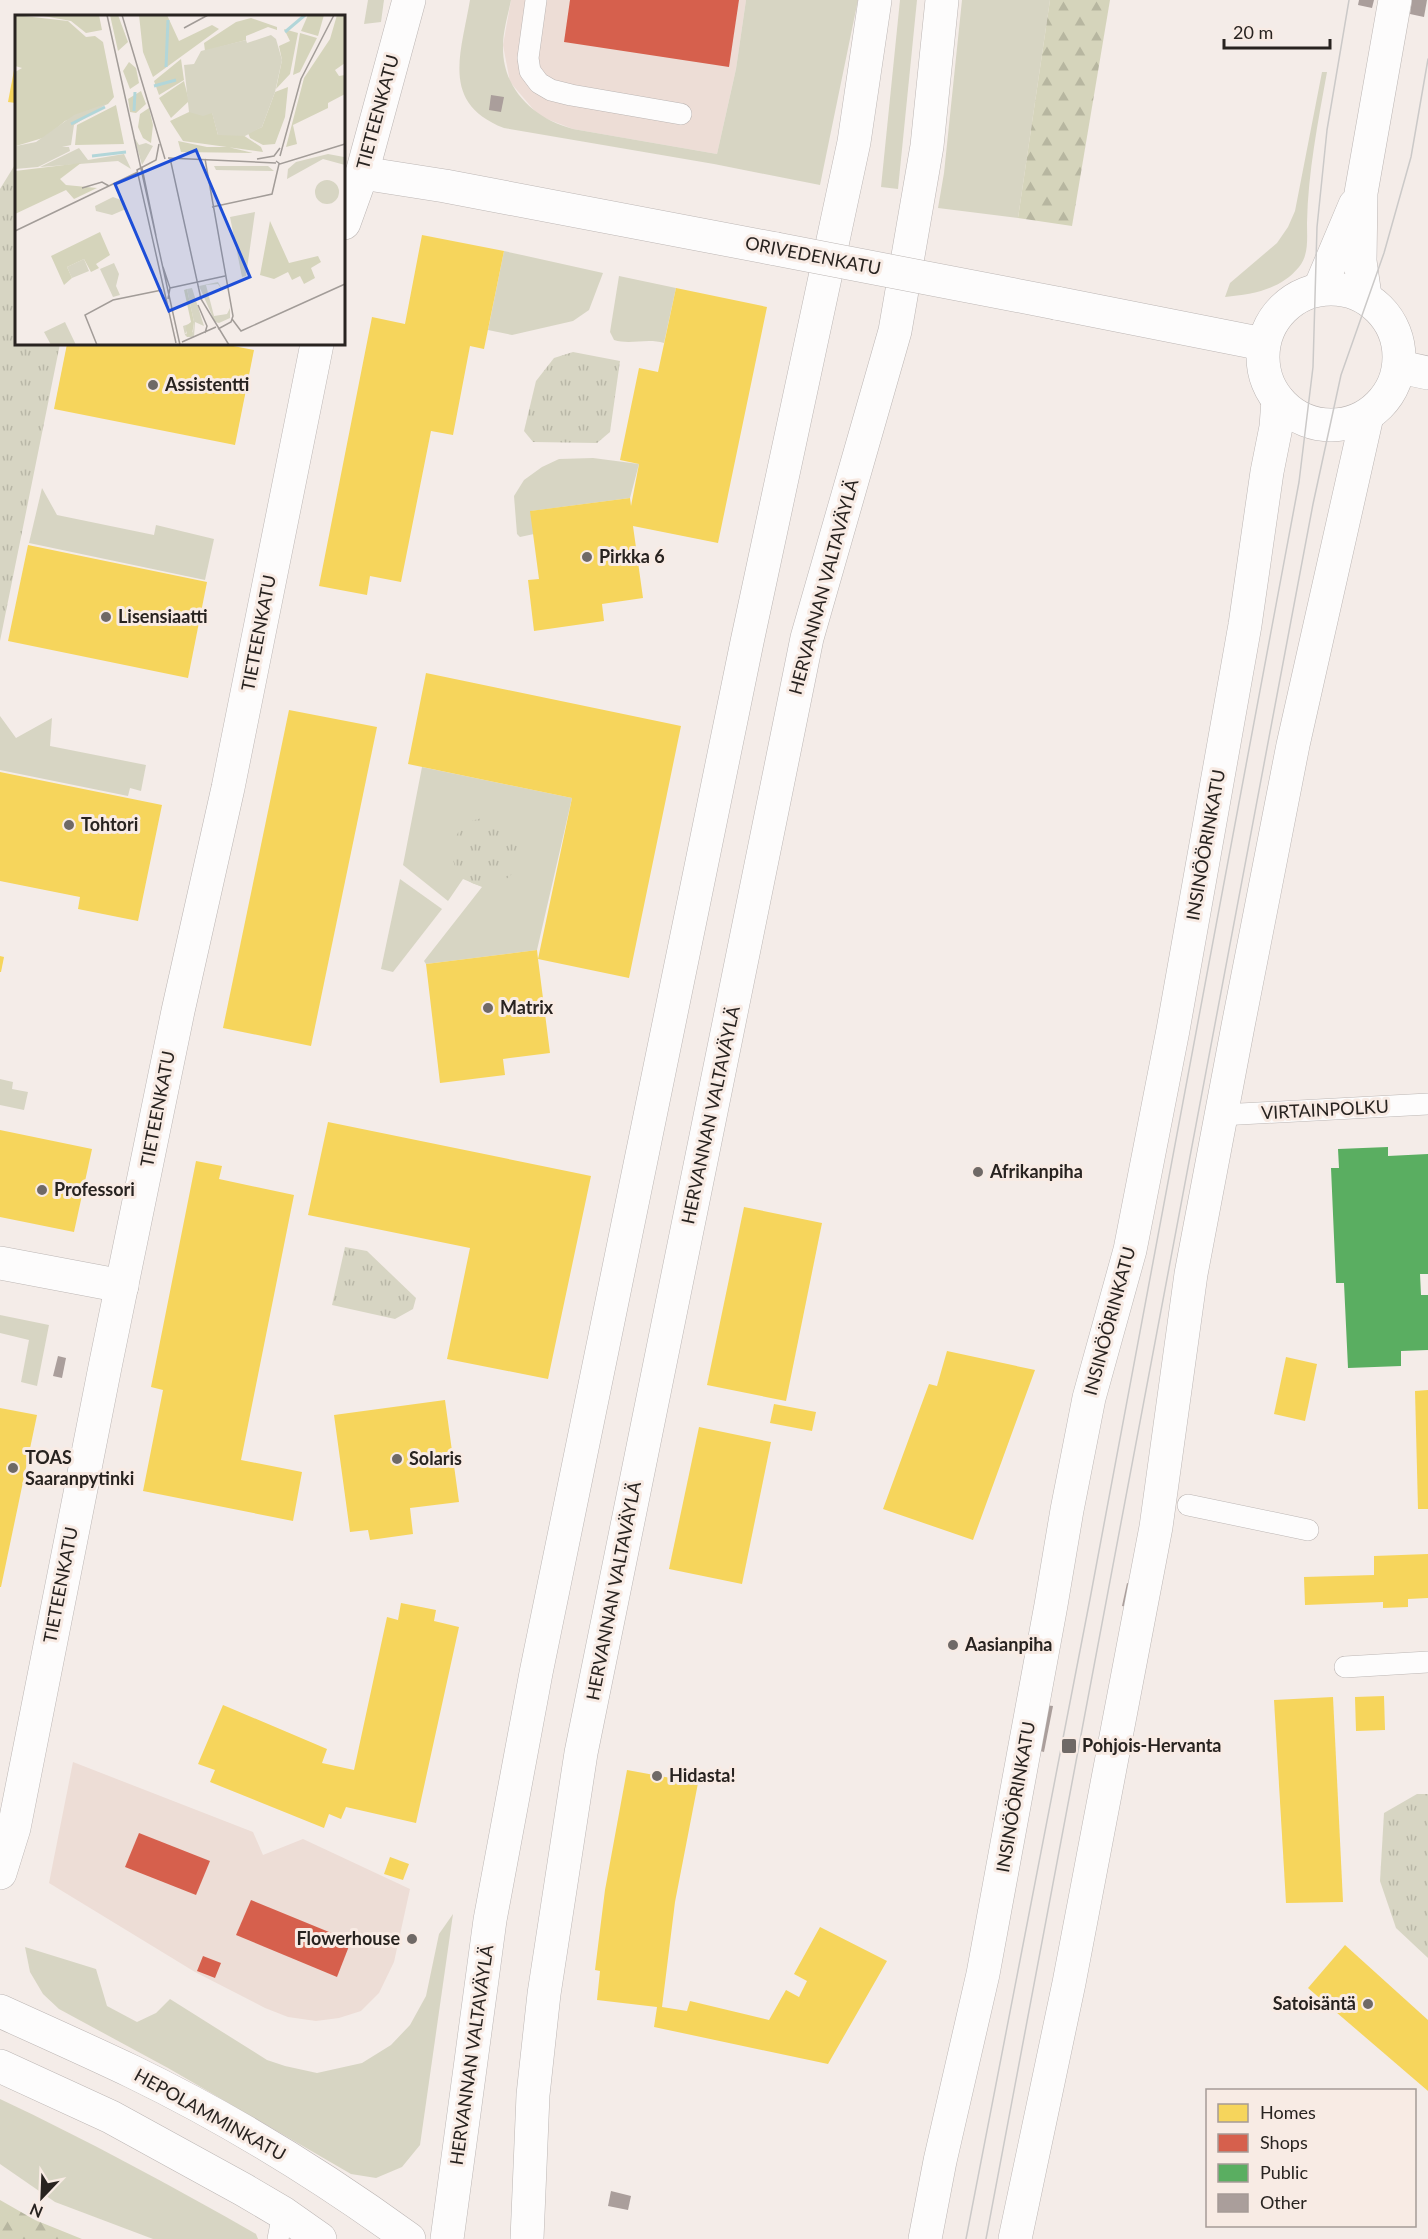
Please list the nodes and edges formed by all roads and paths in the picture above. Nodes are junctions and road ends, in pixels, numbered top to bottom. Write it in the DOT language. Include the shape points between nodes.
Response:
graph roads {
  1 [pos="409,0"];
  2 [pos="536,0"];
  3 [pos="875,0"];
  4 [pos="942,0"];
  5 [pos="1395,0"];
  6 [pos="681,114"];
  7 [pos="363,172"];
  8 [pos="1361,193"];
  9 [pos="345,220"];
  10 [pos="1320,288"];
  11 [pos="1365,297"];
  12 [pos="1263,344"];
  13 [pos="317,345"];
  14 [pos="1414,370"];
  15 [pos="1278,400"];
  16 [pos="1367,416"];
  17 [pos="1428,1104"];
  18 [pos="1221,1115"];
  19 [pos="0,1263"];
  20 [pos="122,1286"];
  21 [pos="1188,1505"];
  22 [pos="1308,1530"];
  23 [pos="1428,1662"];
  24 [pos="1346,1666"];
  25 [pos="0,1874"];
  26 [pos="0,2011"];
  27 [pos="0,2066"];
  28 [pos="280,2226"];
  29 [pos="320,2239"];
  30 [pos="409,2239"];
  31 [pos="447,2239"];
  32 [pos="527,2239"];
  33 [pos="926,2239"];
  34 [pos="1015,2239"];
  1 -- 7 [label="main road, TIETEENKATU"];
  2 -- 6 [label="lane" via="528,58 530,71 539,83 571,95"];
  3 -- 31 [label="main road, HERVANNAN VALTAVÄYLÄ" via="854,142 747,642 534,1684 490,1920"];
  4 -- 32 [label="main road, HERVANNAN VALTAVÄYLÄ" via="927,146 895,331 807,638 581,1753 532,2095"];
  5 -- 8 [label="main road"];
  7 -- 9 [label="main road, TIETEENKATU"];
  7 -- 12 [label="main road, ORIVEDENKATU, bridge"];
  8 -- 10 [label="main road"];
  8 -- 11 [label="main road" via="1360,261"];
  10 -- 11 [label="main road" via="1351,290"];
  10 -- 12 [label="main road" via="1283,307 1270,324"];
  11 -- 14 [label="main road" via="1381,309 1393,326 1399,346"];
  12 -- 15 [label="main road" via="1268,383"];
  13 -- 20 [label="main road, TIETEENKATU"];
  14 -- 16 [label="main road"];
  15 -- 16 [label="main road" via="1310,422 1340,424"];
  15 -- 33 [label="main road, INSINÖÖRINKATU" via="1245,625 1173,1030 1130,1250 1089,1398 983,1974"];
  16 -- 18 [label="main road" via="1293,745"];
  17 -- 18 [label="lane, VIRTAINPOLKU"];
  18 -- 34 [label="main road" via="1191,1274 1156,1527 1069,1983"];
  19 -- 20 [label="main road"];
  20 -- 25 [label="main road, TIETEENKATU" via="14,1828"];
  21 -- 22 [label="lane"];
  23 -- 24 [label="lane"];
  26 -- 30 [label="main road, HEPOLAMMINKATU" via="134,2073 248,2134 344,2192"];
  27 -- 28 [label="main road" via="111,2116"];
  28 -- 29 [label="main road"];
}
